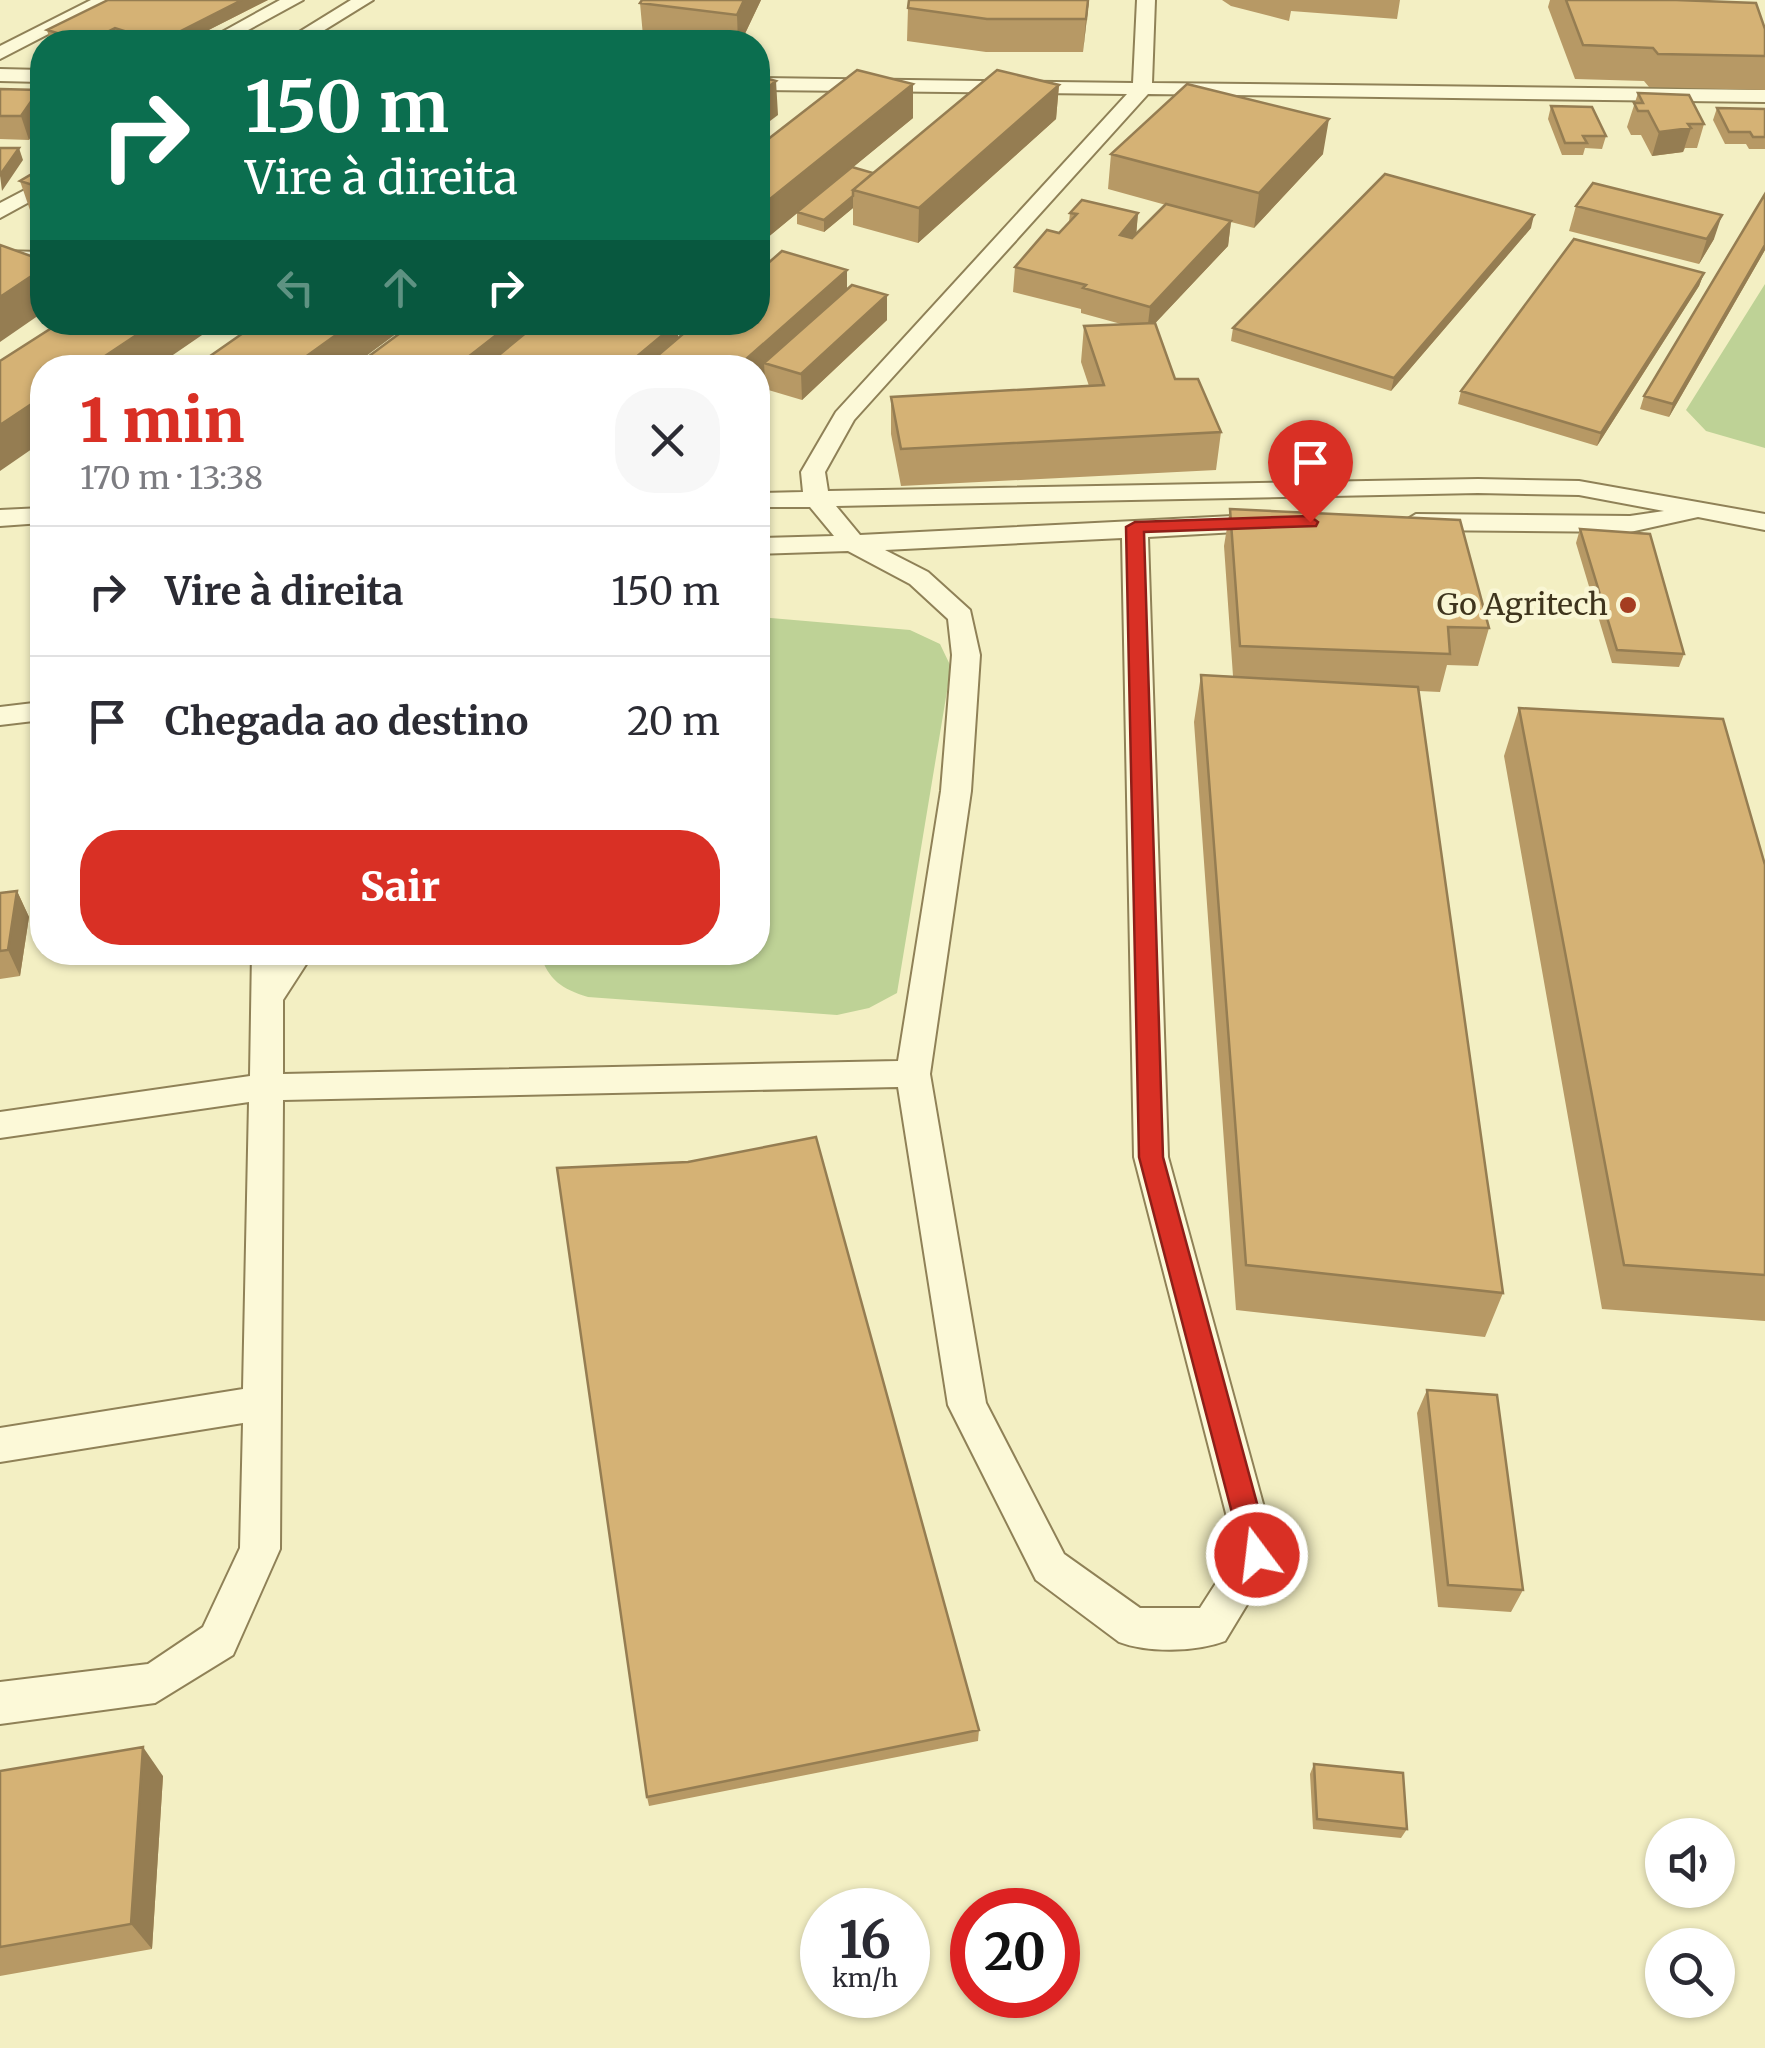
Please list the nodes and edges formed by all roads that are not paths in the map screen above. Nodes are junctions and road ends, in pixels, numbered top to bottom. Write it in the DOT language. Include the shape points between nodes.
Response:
graph roads {
  1 [pos="105,0"];
  2 [pos="294,0"];
  3 [pos="364,0"];
  4 [pos="1146,0"];
  5 [pos="46,30"];
  6 [pos="236,30"];
  7 [pos="313,30"];
  8 [pos="30,38"];
  9 [pos="0,53"];
  10 [pos="0,75"];
  11 [pos="30,76"];
  12 [pos="770,84"];
  13 [pos="1142,89"];
  14 [pos="1765,96"];
  15 [pos="30,194"];
  16 [pos="0,212"];
  17 [pos="0,258"];
  18 [pos="30,258"];
  19 [pos="1372,488"];
  20 [pos="1264,490"];
  21 [pos="817,499"];
  22 [pos="770,500"];
  23 [pos="1698,513"];
  24 [pos="30,517"];
  25 [pos="0,518"];
  26 [pos="1765,522"];
  27 [pos="1135,527"];
  28 [pos="854,544"];
  29 [pos="770,546"];
  30 [pos="30,712"];
  31 [pos="0,716"];
  32 [pos="268,965"];
  33 [pos="290,965"];
  34 [pos="267,999"];
  35 [pos="912,1074"];
  36 [pos="266,1087"];
  37 [pos="0,1124"];
  38 [pos="262,1404"];
  39 [pos="0,1444"];
  40 [pos="0,1703"];
  1 -- 5 [label="lane"];
  2 -- 6 [label="lane"];
  3 -- 7 [label="lane"];
  4 -- 13 [label="lane"];
  8 -- 9 [label="lane"];
  10 -- 11 [label="lane"];
  12 -- 13 [label="lane"];
  13 -- 14 [label="lane"];
  13 -- 21 [label="lane" via="844,417 813,472"];
  15 -- 16 [label="lane"];
  17 -- 18 [label="lane"];
  19 -- 20 [label="lane"];
  19 -- 23 [label="lane" via="1578,488"];
  19 -- 23 [label="lane" via="1390,522 1630,524"];
  20 -- 21 [label="lane"];
  20 -- 27 [label="lane" via="1283,522"];
  21 -- 22 [label="lane"];
  21 -- 28 [label="lane"];
  23 -- 26 [label="lane"];
  24 -- 25 [label="lane"];
  27 -- 28 [label="lane"];
  27 -- 35 [label="lane" via="1151,1157 1257,1555 1211,1627 1133,1628 1050,1567 967,1405"];
  28 -- 29 [label="lane"];
  28 -- 35 [label="lane" via="919,578 960,616 966,655 956,791"];
  30 -- 31 [label="lane"];
  32 -- 34 [label="lane"];
  33 -- 34 [label="lane"];
  34 -- 36 [label="lane"];
  35 -- 36 [label="lane"];
  36 -- 37 [label="lane"];
  36 -- 38 [label="lane"];
  38 -- 39 [label="lane"];
  38 -- 40 [label="lane" via="260,1549 218,1641 155,1683"];
}
